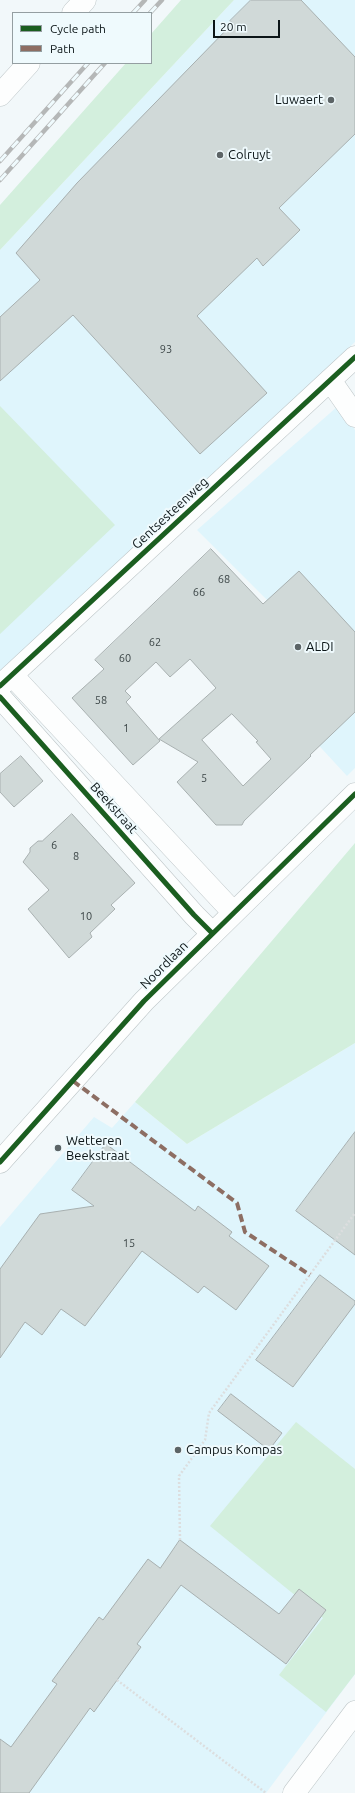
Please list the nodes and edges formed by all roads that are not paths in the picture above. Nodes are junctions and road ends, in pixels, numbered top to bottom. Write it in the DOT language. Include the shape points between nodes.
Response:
graph roads {
  1 [pos="85,0"];
  2 [pos="75,12"];
  3 [pos="28,64"];
  4 [pos="0,95"];
  5 [pos="355,357"];
  6 [pos="330,380"];
  7 [pos="355,416"];
  8 [pos="6,681"];
  9 [pos="0,697"];
  10 [pos="355,794"];
  11 [pos="233,912"];
  12 [pos="212,933"];
  13 [pos="0,1162"];
  14 [pos="355,1712"];
  15 [pos="294,1793"];
  1 -- 2 [label="street"];
  3 -- 4 [label="street"];
  5 -- 6 [label="street, Gentsesteenweg"];
  6 -- 7 [label="street"];
  6 -- 8 [label="street, Gentsesteenweg"];
  8 -- 11 [label="street, Beekstraat"];
  9 -- 12 [label="street, Beekstraat"];
  10 -- 11 [label="street, Noordlaan"];
  11 -- 12 [label="street, Noordlaan"];
  12 -- 13 [label="street, Noordlaan" via="144,1000"];
  14 -- 15 [label="street"];
}
